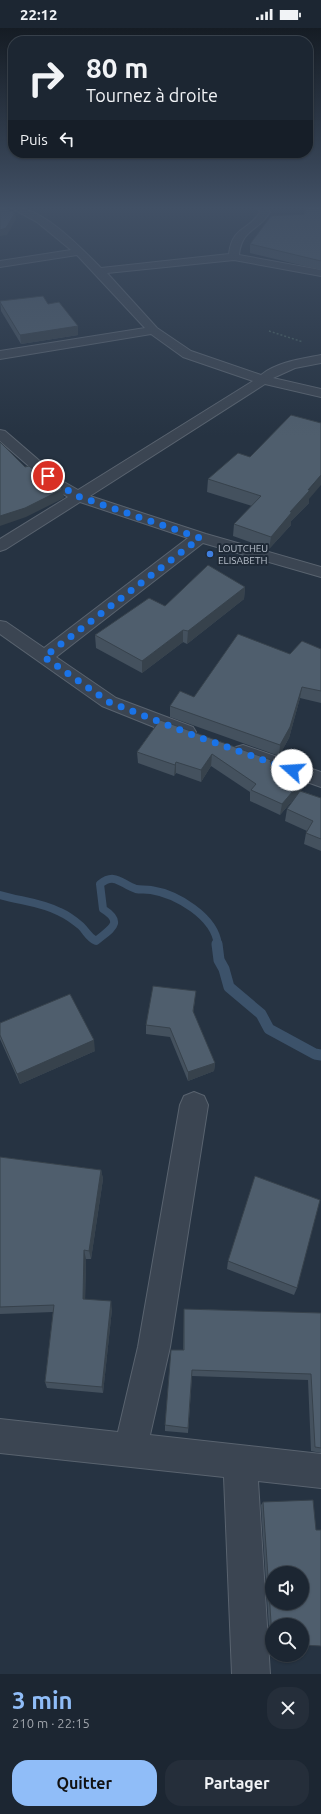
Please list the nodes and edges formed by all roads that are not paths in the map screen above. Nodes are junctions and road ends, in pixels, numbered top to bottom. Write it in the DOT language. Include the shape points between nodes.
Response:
graph roads {
  1 [pos="110,283"];
  2 [pos="153,330"];
  3 [pos="0,355"];
  4 [pos="321,359"];
  5 [pos="263,380"];
  6 [pos="321,394"];
  7 [pos="0,434"];
  8 [pos="80,497"];
  9 [pos="200,538"];
  10 [pos="0,546"];
  11 [pos="321,572"];
  12 [pos="0,626"];
  13 [pos="44,657"];
  14 [pos="200,737"];
  15 [pos="223,745"];
  16 [pos="321,780"];
  17 [pos="194,1105"];
  18 [pos="0,1436"];
  19 [pos="130,1450"];
  20 [pos="240,1463"];
  21 [pos="321,1471"];
  22 [pos="251,1674"];
  1 -- 2 [label="street"];
  2 -- 3 [label="street"];
  2 -- 5 [label="street" via="186,354"];
  4 -- 5 [label="street" via="285,368"];
  5 -- 6 [label="street"];
  5 -- 8 [label="street"];
  7 -- 8 [label="street" via="58,485"];
  8 -- 9 [label="street"];
  8 -- 10 [label="street"];
  9 -- 11 [label="street"];
  9 -- 13 [label="street"];
  12 -- 13 [label="street"];
  13 -- 14 [label="street" via="109,702"];
  15 -- 16 [label="street"];
  17 -- 19 [label="street" via="154,1347"];
  18 -- 19 [label="street"];
  19 -- 20 [label="street"];
  20 -- 21 [label="street"];
  20 -- 22 [label="street"];
}
